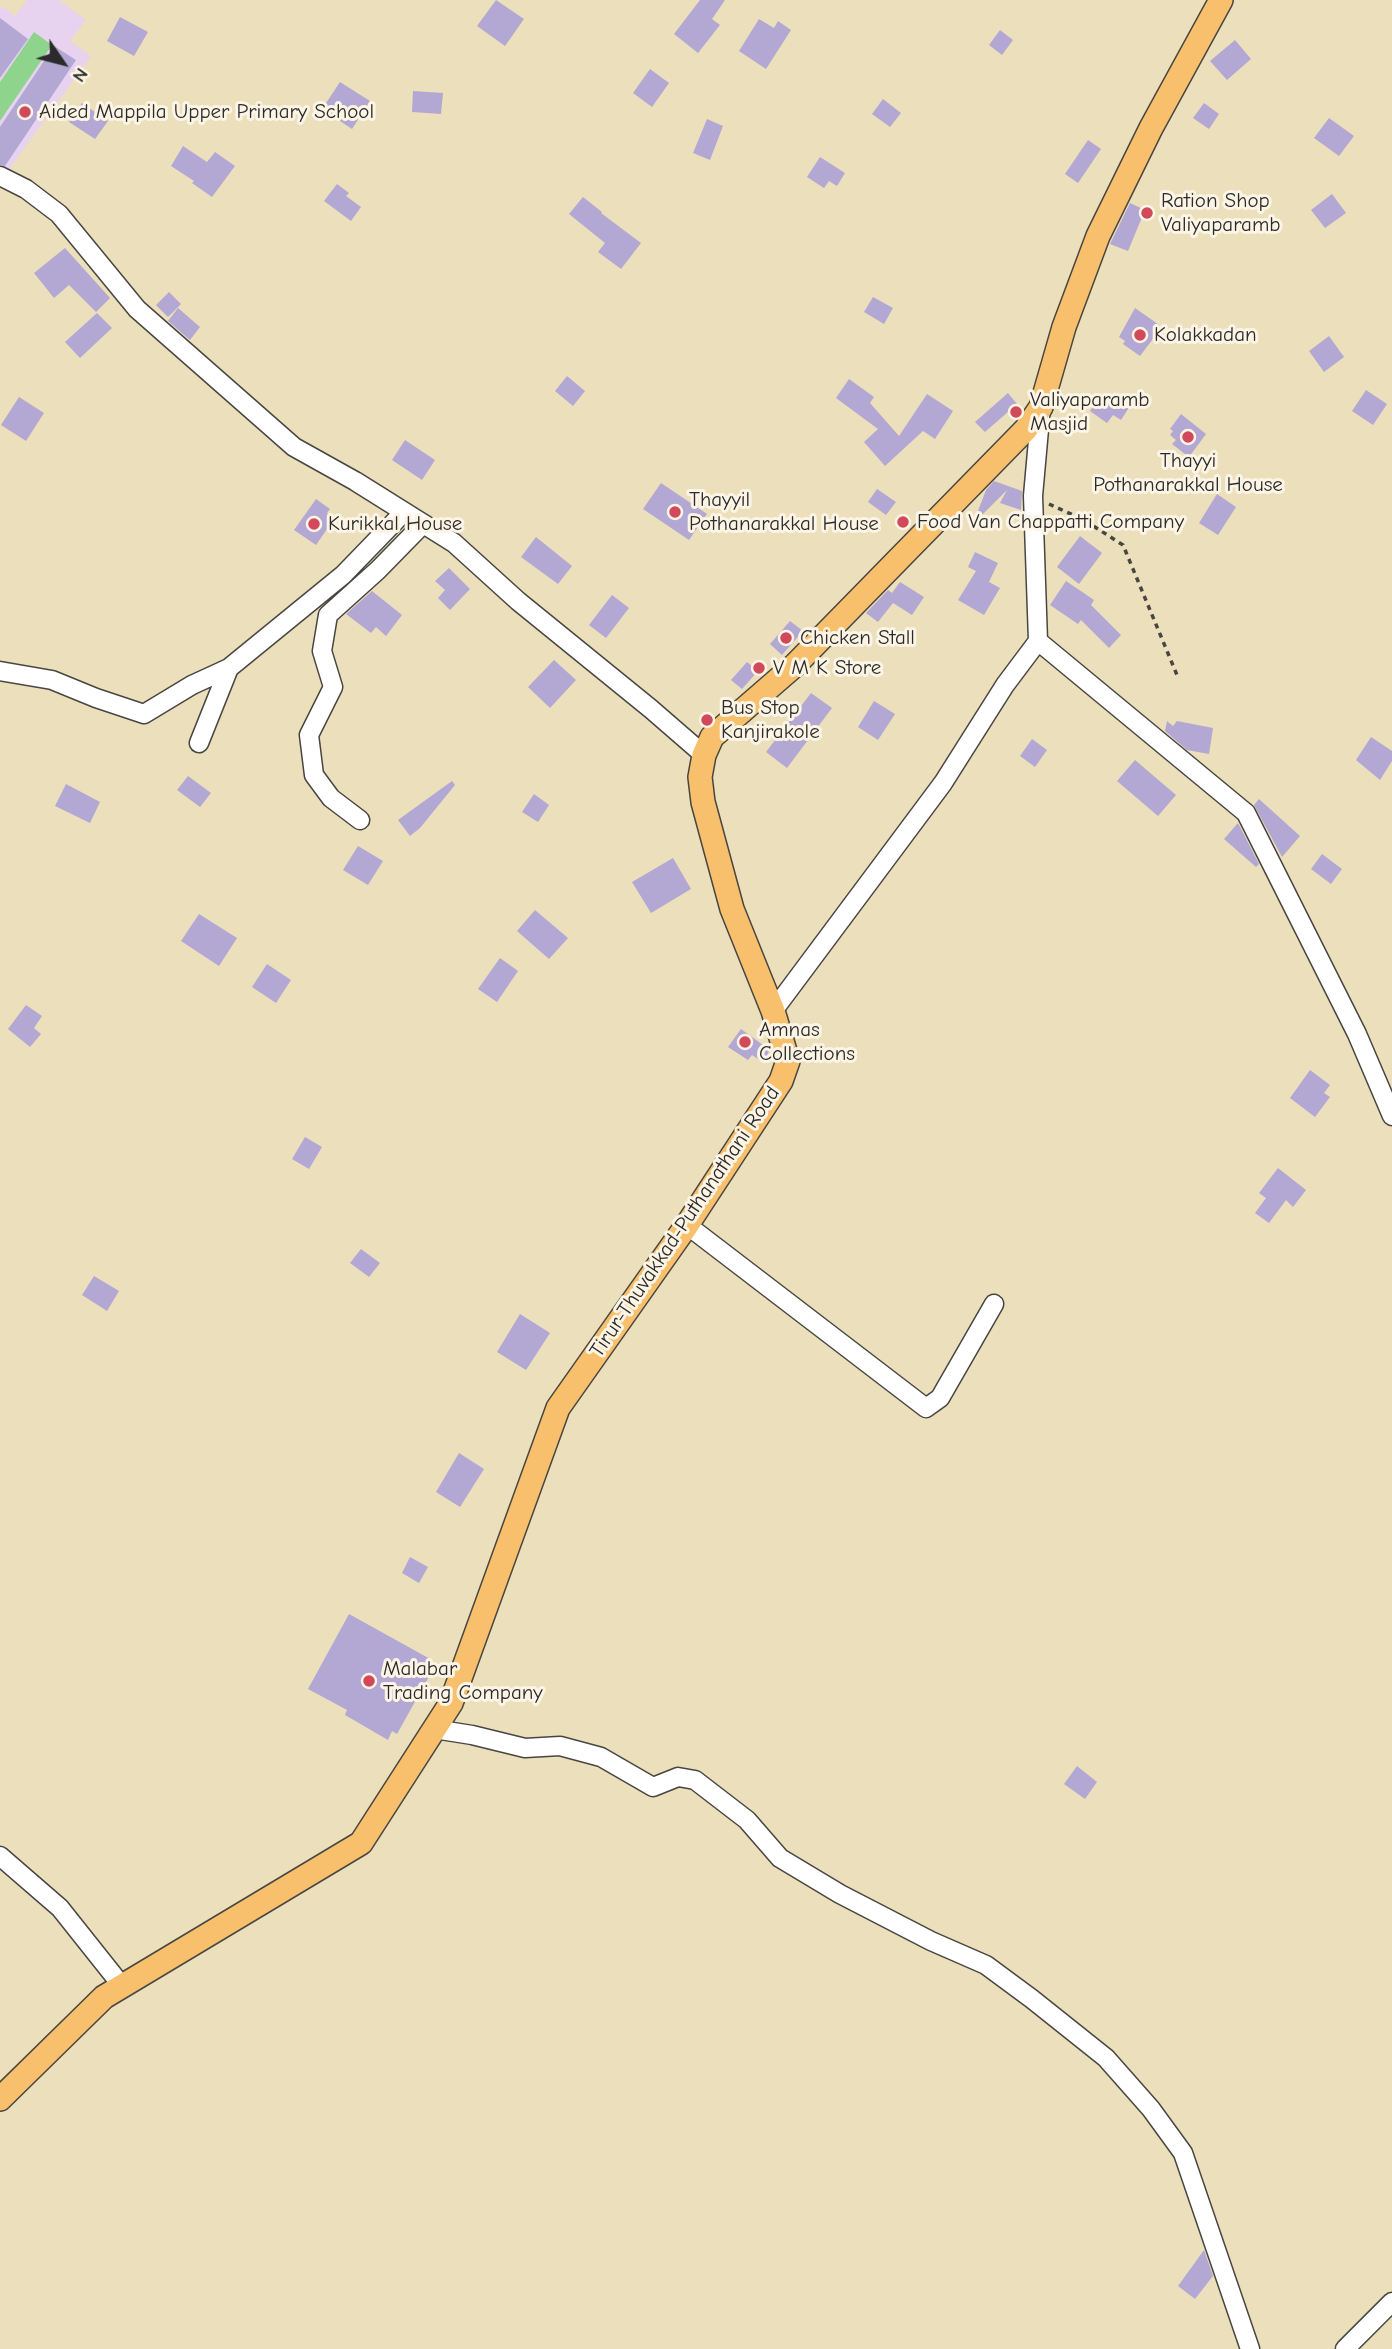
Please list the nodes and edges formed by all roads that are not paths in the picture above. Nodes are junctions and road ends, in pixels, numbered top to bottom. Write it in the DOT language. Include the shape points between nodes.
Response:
graph roads {
  1 [pos="1221,0"];
  2 [pos="0,176"];
  3 [pos="1041,407"];
  4 [pos="404,512"];
  5 [pos="423,524"];
  6 [pos="1038,641"];
  7 [pos="229,668"];
  8 [pos="0,671"];
  9 [pos="199,743"];
  10 [pos="704,755"];
  11 [pos="360,820"];
  12 [pos="772,1011"];
  13 [pos="1392,1116"];
  14 [pos="687,1225"];
  15 [pos="994,1304"];
  16 [pos="435,1728"];
  17 [pos="0,1856"];
  18 [pos="122,1986"];
  19 [pos="0,2099"];
  20 [pos="1392,2302"];
  21 [pos="1250,2349"];
  22 [pos="1345,2349"];
  1 -- 3 [label="main road, Tirur-Thuvakkad-Puthanathani Road" via="1098,236"];
  2 -- 4 [label="street" via="26,188 59,214 137,309 294,447"];
  3 -- 6 [label="street" via="1033,496"];
  3 -- 10 [label="main road, Tirur-Thuvakkad-Puthanathani Road" via="1026,429 795,665 712,737"];
  4 -- 5 [label="street"];
  4 -- 7 [label="street" via="343,575"];
  5 -- 10 [label="street" via="454,543"];
  5 -- 11 [label="street" via="328,615 322,651 334,687 309,735 314,775 331,798"];
  6 -- 12 [label="street" via="943,783"];
  6 -- 13 [label="street" via="1246,813 1357,1034"];
  7 -- 8 [label="street" via="144,714 52,680"];
  7 -- 9 [label="street"];
  10 -- 12 [label="main road, Tirur-Thuvakkad-Puthanathani Road" via="699,777 703,802 732,909"];
  12 -- 14 [label="main road, Tirur-Thuvakkad-Puthanathani Road" via="788,1061 781,1080"];
  14 -- 15 [label="street" via="926,1408 940,1398"];
  14 -- 16 [label="main road, Tirur-Thuvakkad-Puthanathani Road" via="558,1408 451,1703"];
  16 -- 18 [label="main road, Tirur-Thuvakkad-Puthanathani Road" via="361,1843"];
  16 -- 21 [label="street" via="525,1748 560,1746 601,1757 653,1787 677,1777 695,1780 747,1820 780,1858 931,1941 986,1965 1032,1999 1106,2058 1183,2153"];
  17 -- 18 [label="street" via="60,1908"];
  18 -- 19 [label="main road, Tirur-Thuvakkad-Puthanathani Road" via="104,1997"];
  20 -- 22 [label="street"];
}
